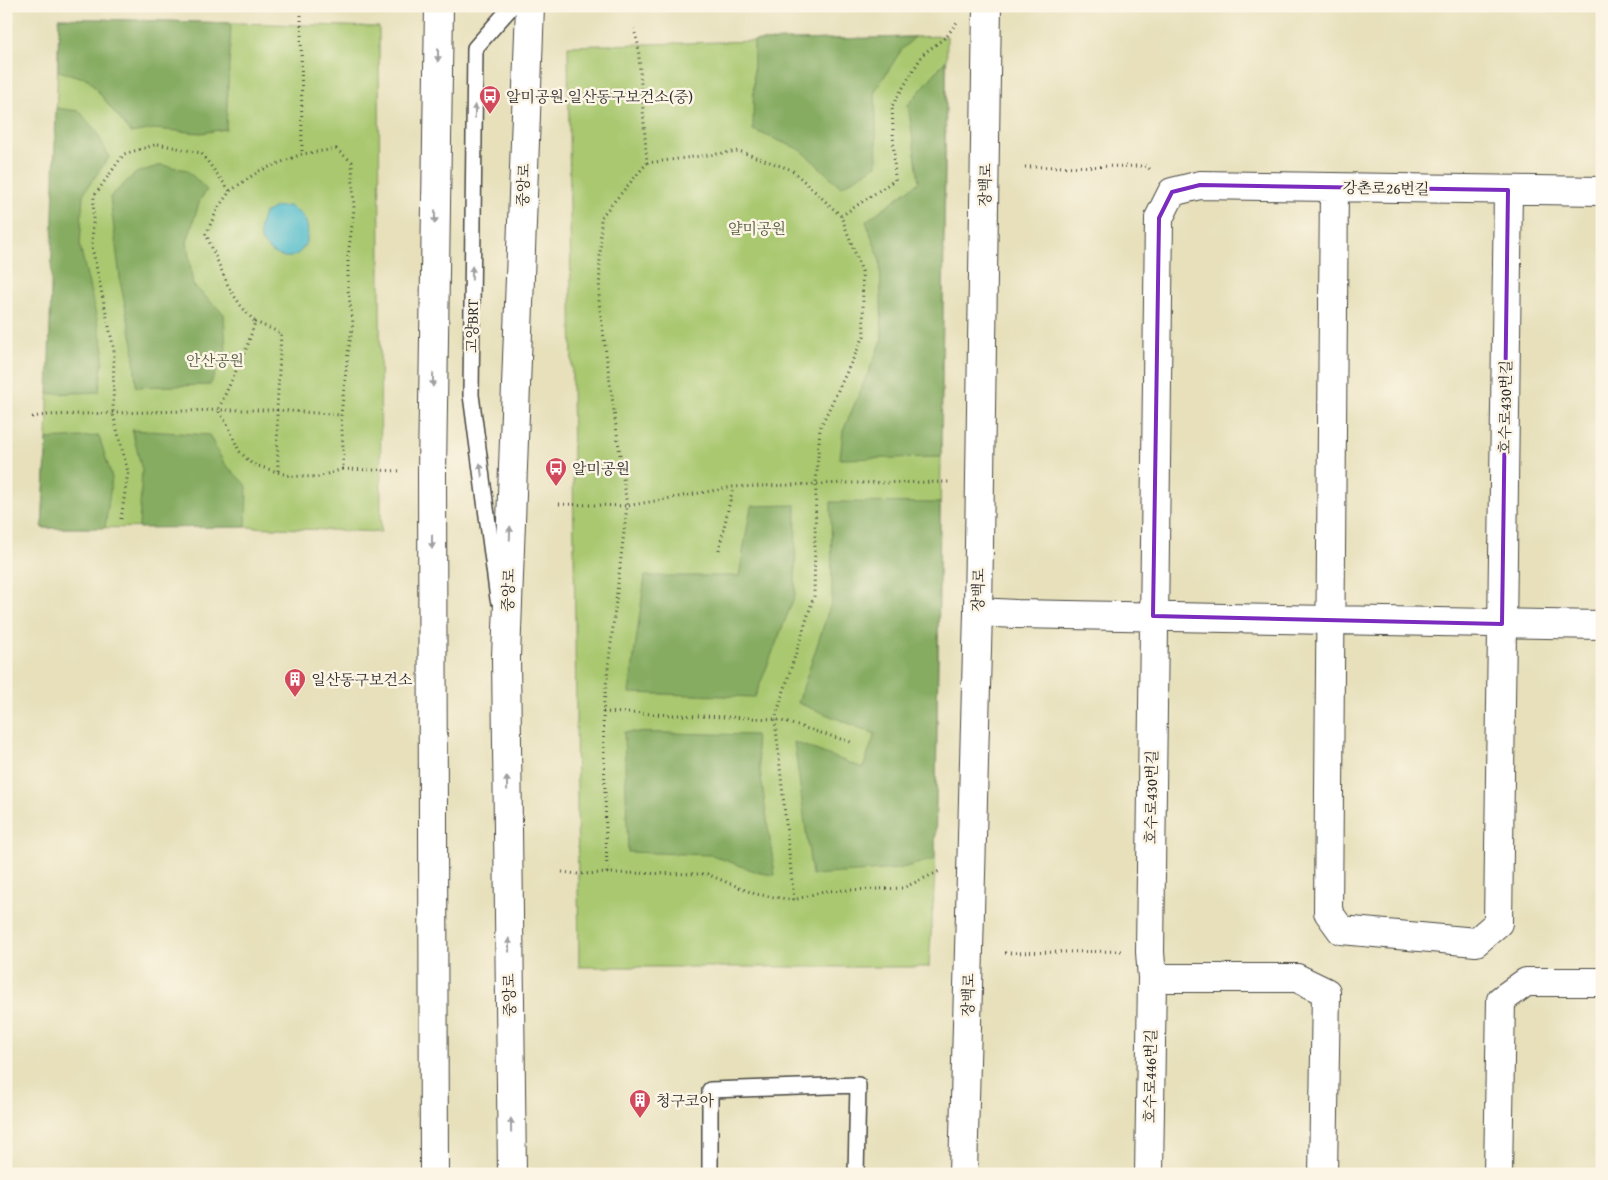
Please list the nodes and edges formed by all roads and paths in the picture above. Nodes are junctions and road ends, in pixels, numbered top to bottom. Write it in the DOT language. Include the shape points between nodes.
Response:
graph roads {
  1 [pos="439,6"];
  2 [pos="512,6"];
  3 [pos="530,6"];
  4 [pos="987,6"];
  5 [pos="300,15"];
  6 [pos="960,19"];
  7 [pos="634,29"];
  8 [pos="302,154"];
  9 [pos="647,163"];
  10 [pos="1025,168"];
  11 [pos="1334,187"];
  12 [pos="1508,190"];
  13 [pos="230,191"];
  14 [pos="1602,191"];
  15 [pos="1172,192"];
  16 [pos="840,216"];
  17 [pos="256,322"];
  18 [pos="218,410"];
  19 [pos="277,410"];
  20 [pos="113,414"];
  21 [pos="341,415"];
  22 [pos="32,417"];
  23 [pos="343,469"];
  24 [pos="404,471"];
  25 [pos="278,472"];
  26 [pos="951,482"];
  27 [pos="816,484"];
  28 [pos="733,487"];
  29 [pos="559,504"];
  30 [pos="627,506"];
  31 [pos="121,519"];
  32 [pos="719,550"];
  33 [pos="978,612"];
  34 [pos="1153,616"];
  35 [pos="1331,621"];
  36 [pos="1502,624"];
  37 [pos="1602,625"];
  38 [pos="506,658"];
  39 [pos="603,712"];
  40 [pos="775,718"];
  41 [pos="854,743"];
  42 [pos="943,870"];
  43 [pos="562,872"];
  44 [pos="607,873"];
  45 [pos="794,900"];
  46 [pos="1127,951"];
  47 [pos="1005,952"];
  48 [pos="1152,978"];
  49 [pos="1602,982"];
  50 [pos="434,1174"];
  51 [pos="512,1174"];
  52 [pos="710,1174"];
  53 [pos="856,1174"];
  54 [pos="963,1174"];
  55 [pos="1149,1174"];
  56 [pos="1323,1174"];
  57 [pos="1498,1174"];
  1 -- 50 [label="street, one-way" via="432,472"];
  38 -- 2 [label="lane, 고양BRT, one-way" via="471,395 476,48"];
  38 -- 3 [label="street, 중앙로, one-way"];
  4 -- 33 [label="street, 장백로"];
  5 -- 8 [label="path"];
  6 -- 16 [label="path" via="947,36 923,54 892,106 895,180"];
  7 -- 9 [label="path" via="638,44"];
  8 -- 13 [label="path" via="259,172"];
  8 -- 21 [label="path" via="336,149 352,162 354,209 348,256 348,290 354,323"];
  9 -- 16 [label="path" via="739,151 792,170"];
  9 -- 30 [label="path" via="601,217 599,302"];
  10 -- 15 [label="path" via="1147,166"];
  11 -- 12 [label="street, 강촌로26번길"];
  11 -- 15 [label="street, 강촌로26번길" via="1200,185"];
  11 -- 35 [label="street"];
  12 -- 14 [label="street, 강촌로26번길"];
  12 -- 36 [label="street, 호수로430번길"];
  13 -- 17 [label="path" via="206,234 229,288"];
  13 -- 20 [label="path" via="201,153 158,144 124,154 94,196 92,247 114,350"];
  15 -- 34 [label="street, 호수로430번길" via="1159,218"];
  16 -- 27 [label="path" via="862,271 864,336 820,428"];
  17 -- 18 [label="path"];
  17 -- 19 [label="path" via="280,333"];
  18 -- 19 [label="path"];
  18 -- 20 [label="path"];
  18 -- 25 [label="path" via="239,450 252,464"];
  19 -- 21 [label="path"];
  19 -- 25 [label="path"];
  20 -- 22 [label="path"];
  20 -- 31 [label="path" via="128,472"];
  21 -- 23 [label="path"];
  23 -- 24 [label="path"];
  23 -- 25 [label="path" via="318,477"];
  26 -- 27 [label="path"];
  27 -- 28 [label="path"];
  27 -- 40 [label="path" via="814,596"];
  28 -- 30 [label="path"];
  28 -- 32 [label="path"];
  29 -- 30 [label="path"];
  30 -- 39 [label="path"];
  33 -- 34 [label="street"];
  33 -- 54 [label="street, 장백로"];
  34 -- 35 [label="street"];
  34 -- 48 [label="street, 호수로430번길"];
  35 -- 36 [label="street"];
  35 -- 36 [label="street, 호수로430번길" via="1328,912 1341,930 1476,942 1498,924"];
  36 -- 37 [label="street"];
  51 -- 38 [label="street, 중앙로, one-way"];
  39 -- 40 [label="path"];
  39 -- 44 [label="path"];
  40 -- 41 [label="path"];
  40 -- 45 [label="path"];
  42 -- 45 [label="path" via="903,888 824,891"];
  43 -- 44 [label="path"];
  44 -- 45 [label="path" via="707,874 755,894"];
  46 -- 47 [label="path"];
  48 -- 55 [label="street, 호수로446번길"];
  48 -- 56 [label="street" via="1297,978 1326,992"];
  49 -- 57 [label="street" via="1526,982 1501,1000"];
  52 -- 53 [label="lane" via="710,1090 858,1085"];
}
